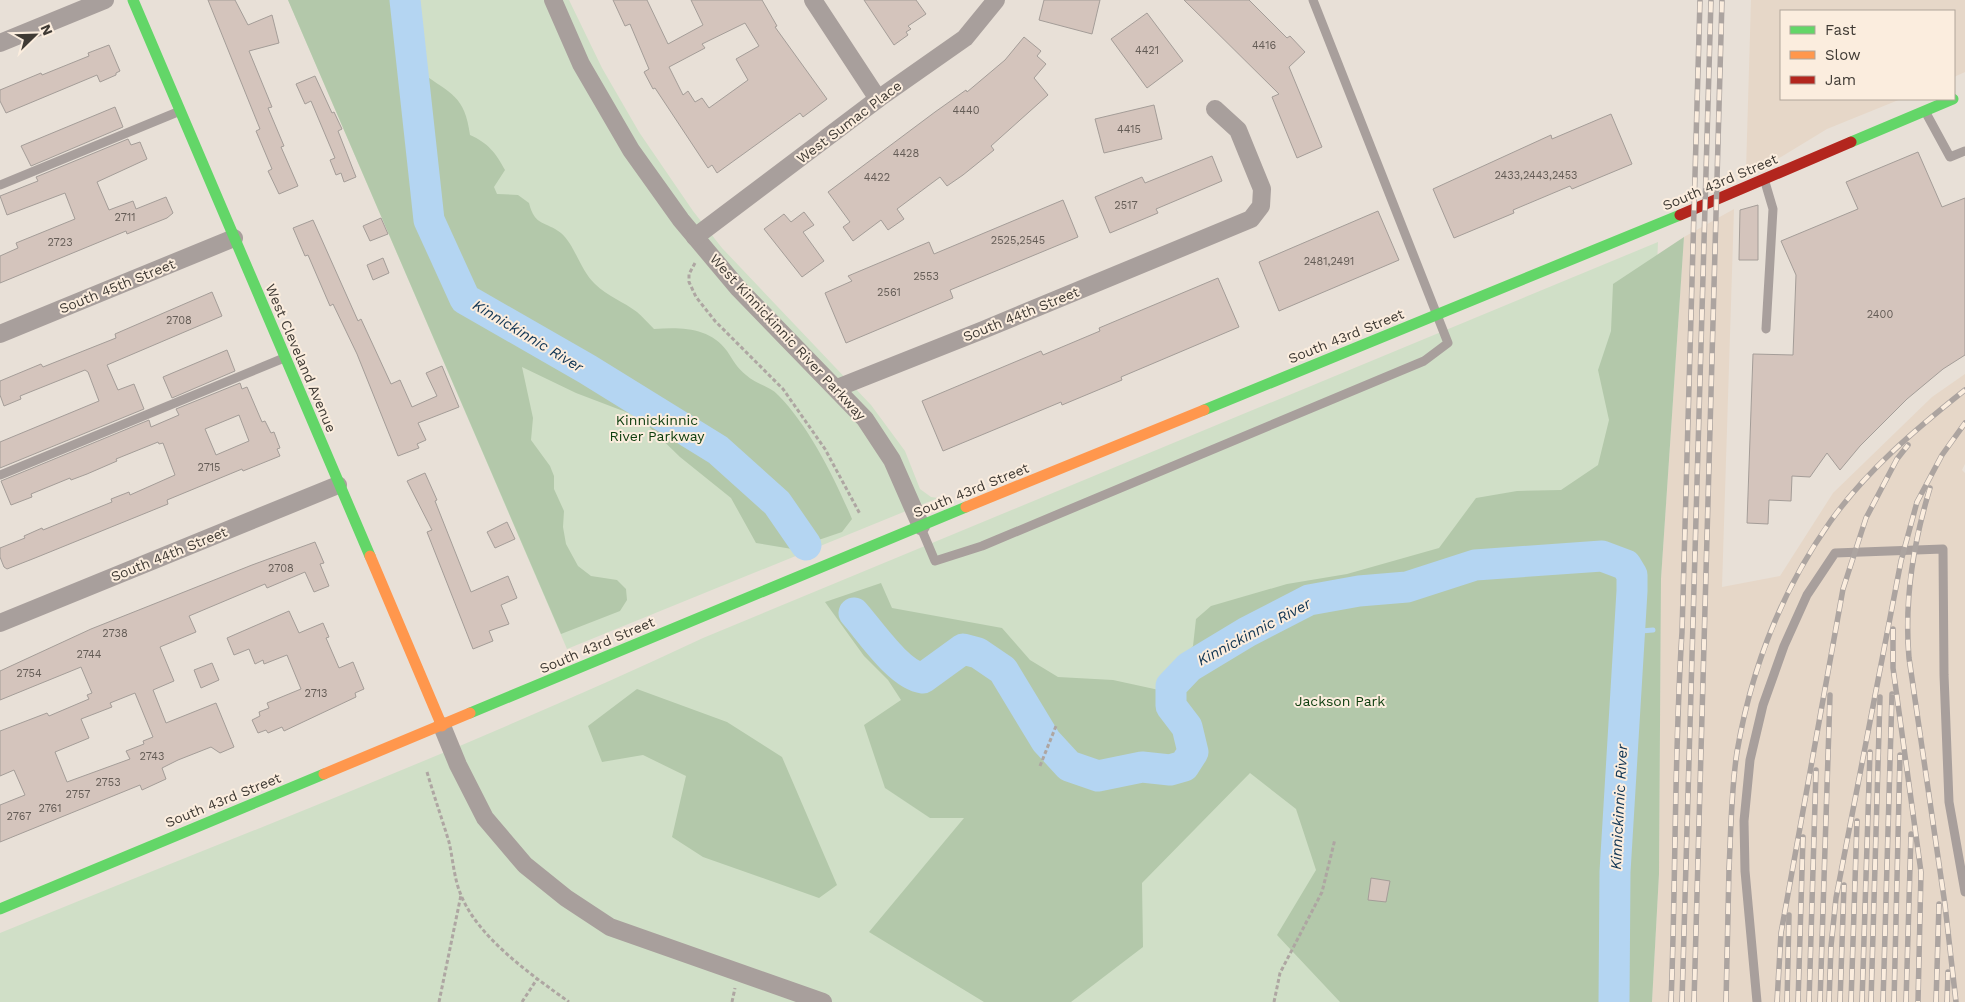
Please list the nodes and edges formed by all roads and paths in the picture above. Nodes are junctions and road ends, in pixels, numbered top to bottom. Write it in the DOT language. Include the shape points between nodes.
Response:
graph roads {
  1 [pos="104,0"];
  2 [pos="133,0"];
  3 [pos="553,0"];
  4 [pos="813,0"];
  5 [pos="996,0"];
  6 [pos="1313,0"];
  7 [pos="0,43"];
  8 [pos="878,99"];
  9 [pos="1951,100"];
  10 [pos="1215,110"];
  11 [pos="180,111"];
  12 [pos="1925,111"];
  13 [pos="1965,151"];
  14 [pos="1764,179"];
  15 [pos="0,185"];
  16 [pos="695,237"];
  17 [pos="234,238"];
  18 [pos="696,263"];
  19 [pos="1438,315"];
  20 [pos="1766,329"];
  21 [pos="0,334"];
  22 [pos="284,358"];
  23 [pos="837,388"];
  24 [pos="0,475"];
  25 [pos="338,485"];
  26 [pos="860,514"];
  27 [pos="921,526"];
  28 [pos="0,623"];
  29 [pos="442,726"];
  30 [pos="1056,726"];
  31 [pos="1040,766"];
  32 [pos="427,772"];
  33 [pos="1335,839"];
  34 [pos="1965,892"];
  35 [pos="461,895"];
  36 [pos="0,908"];
  37 [pos="537,979"];
  38 [pos="439,1002"];
  39 [pos="522,1002"];
  40 [pos="569,1002"];
  41 [pos="823,1002"];
  42 [pos="1274,1002"];
  43 [pos="1757,1002"];
  1 -- 7 [label="street"];
  2 -- 11 [label="main road, West Cleveland Avenue"];
  3 -- 16 [label="street, West Kinnickinnic River Parkway" via="581,64 631,150"];
  4 -- 8 [label="street"];
  5 -- 8 [label="street, West Sumac Place" via="965,38"];
  6 -- 19 [label="lane"];
  8 -- 16 [label="street, West Sumac Place"];
  9 -- 12 [label="main road, South 43rd Street"];
  10 -- 23 [label="street, South 44th Street" via="1238,130 1262,189 1261,206 1250,219"];
  11 -- 15 [label="lane"];
  11 -- 17 [label="main road, West Cleveland Avenue"];
  12 -- 13 [label="lane" via="1950,158"];
  12 -- 14 [label="main road, South 43rd Street"];
  14 -- 19 [label="main road, South 43rd Street"];
  14 -- 20 [label="lane" via="1773,208"];
  16 -- 23 [label="street, West Kinnickinnic River Parkway" via="738,288"];
  17 -- 21 [label="street, South 45th Street"];
  17 -- 22 [label="main road, West Cleveland Avenue"];
  18 -- 26 [label="path" via="689,274 696,297 715,321 783,388 825,449"];
  19 -- 27 [label="main road, South 43rd Street"];
  19 -- 27 [label="lane" via="1448,342 1424,362 982,546 935,561"];
  22 -- 24 [label="lane"];
  22 -- 25 [label="main road, West Cleveland Avenue"];
  23 -- 27 [label="street, West Kinnickinnic River Parkway" via="865,419 892,460"];
  25 -- 28 [label="street, South 44th Street"];
  25 -- 29 [label="main road, West Cleveland Avenue"];
  27 -- 29 [label="main road, South 43rd Street"];
  29 -- 36 [label="main road, South 43rd Street"];
  29 -- 41 [label="street" via="485,818 525,865 566,898 610,926"];
  30 -- 31 [label="path"];
  32 -- 35 [label="path"];
  33 -- 42 [label="path" via="1322,892 1280,973"];
  34 -- 43 [label="lane" via="1950,802 1943,549 1835,553 1807,595 1784,646 1763,705 1750,760 1744,821 1745,871"];
  35 -- 37 [label="path" via="476,921"];
  35 -- 38 [label="path"];
  37 -- 39 [label="path"];
  37 -- 40 [label="path"];
}
